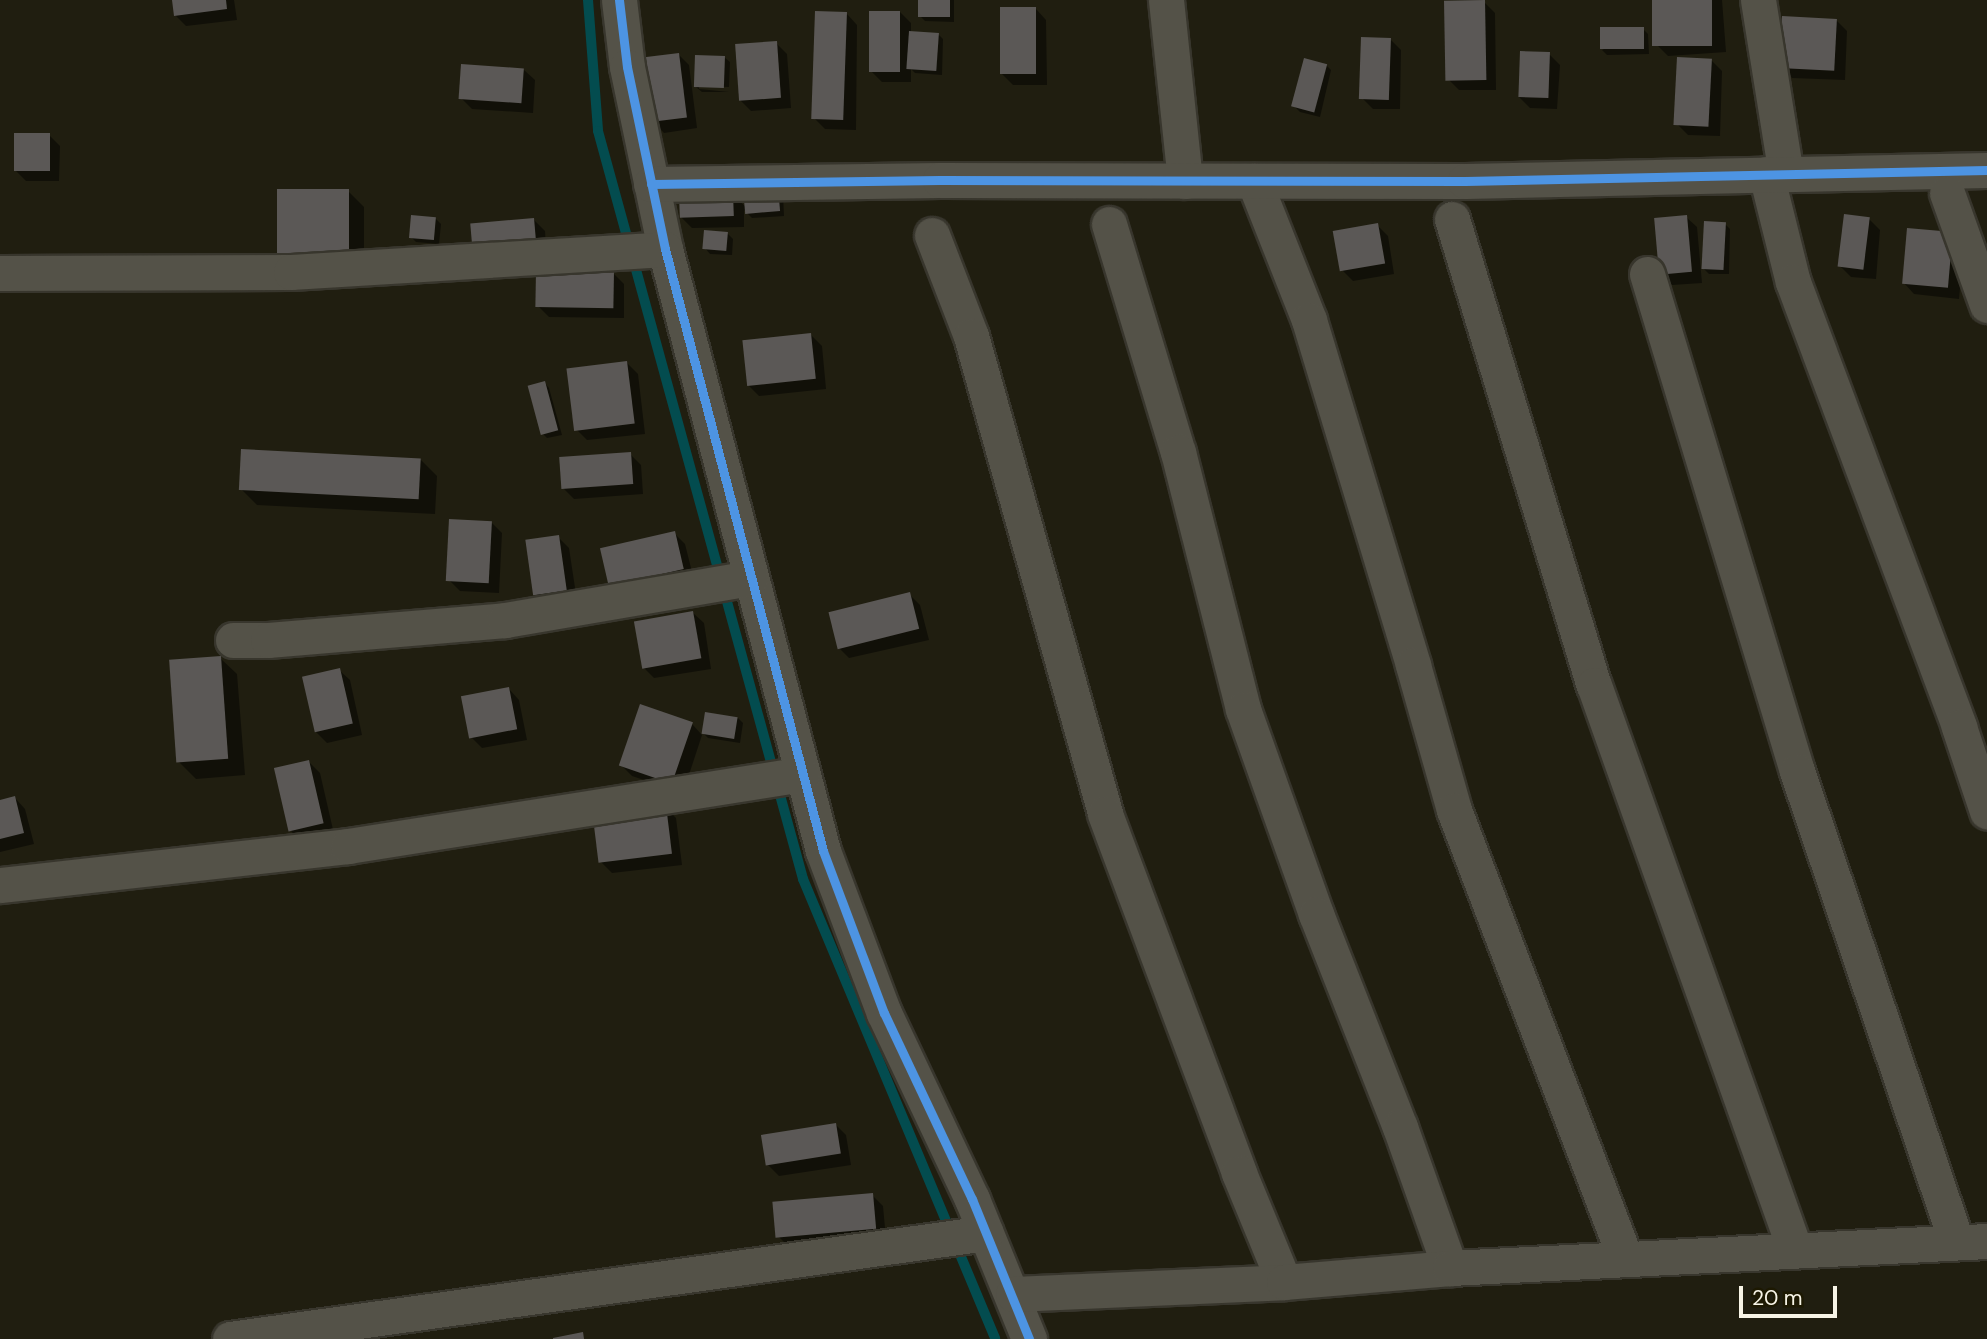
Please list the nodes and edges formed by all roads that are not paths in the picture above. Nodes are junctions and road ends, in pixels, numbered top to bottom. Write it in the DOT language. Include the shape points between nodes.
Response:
graph roads {
  1 [pos="619,0"];
  2 [pos="1166,0"];
  3 [pos="1758,0"];
  4 [pos="1987,170"];
  5 [pos="1776,174"];
  6 [pos="1185,181"];
  7 [pos="1254,181"];
  8 [pos="651,184"];
  9 [pos="1947,193"];
  10 [pos="1452,219"];
  11 [pos="1109,224"];
  12 [pos="932,235"];
  13 [pos="665,249"];
  14 [pos="0,273"];
  15 [pos="1647,274"];
  16 [pos="1987,304"];
  17 [pos="750,578"];
  18 [pos="233,640"];
  19 [pos="801,774"];
  20 [pos="1987,811"];
  21 [pos="0,885"];
  22 [pos="986,1233"];
  23 [pos="1972,1242"];
  24 [pos="1794,1250"];
  25 [pos="1625,1258"];
  26 [pos="1450,1268"];
  27 [pos="1284,1282"];
  28 [pos="1013,1293"];
  29 [pos="230,1339"];
  30 [pos="1029,1339"];
  1 -- 8 [label="street"];
  2 -- 6 [label="street"];
  3 -- 5 [label="street"];
  4 -- 5 [label="street"];
  5 -- 7 [label="street"];
  5 -- 20 [label="street" via="1794,282"];
  6 -- 7 [label="street"];
  6 -- 8 [label="street"];
  7 -- 25 [label="street" via="1309,320 1454,810"];
  8 -- 13 [label="street"];
  9 -- 16 [label="street"];
  10 -- 24 [label="street" via="1594,685"];
  11 -- 26 [label="street" via="1178,452 1243,709"];
  12 -- 27 [label="street" via="971,336 1105,814"];
  13 -- 14 [label="street" via="291,272"];
  13 -- 17 [label="street"];
  15 -- 23 [label="street" via="1797,771"];
  17 -- 18 [label="street" via="505,620"];
  17 -- 19 [label="street"];
  19 -- 21 [label="street" via="348,846"];
  19 -- 22 [label="street" via="822,852 884,1013"];
  22 -- 28 [label="street"];
  22 -- 29 [label="street"];
  23 -- 24 [label="street"];
  24 -- 25 [label="street"];
  25 -- 26 [label="street"];
  26 -- 27 [label="street"];
  27 -- 28 [label="street"];
  28 -- 30 [label="street"];
}
